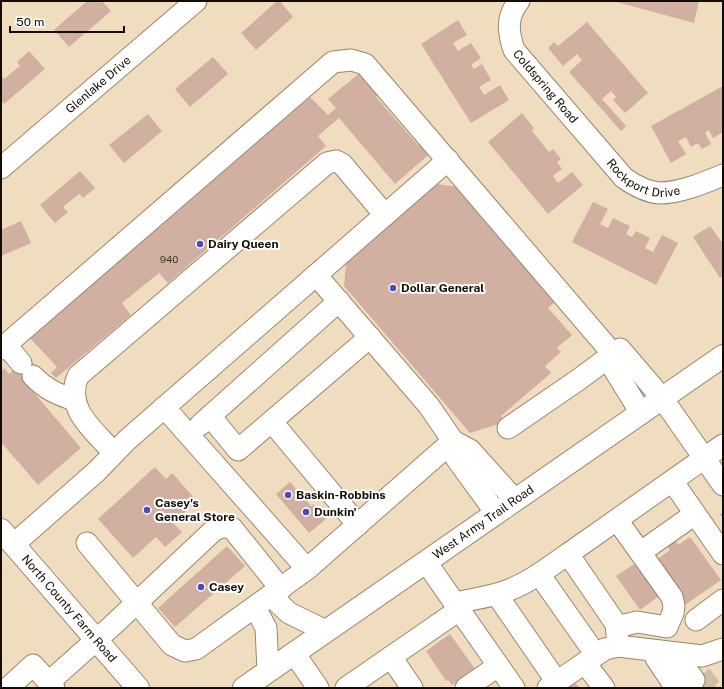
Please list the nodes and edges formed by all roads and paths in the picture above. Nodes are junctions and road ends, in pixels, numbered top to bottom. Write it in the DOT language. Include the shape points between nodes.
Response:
graph roads {
  1 [pos="196,1"];
  2 [pos="519,1"];
  3 [pos="580,127"];
  4 [pos="448,160"];
  5 [pos="1,168"];
  6 [pos="723,175"];
  7 [pos="385,215"];
  8 [pos="316,275"];
  9 [pos="338,301"];
  10 [pos="370,337"];
  11 [pos="3,347"];
  12 [pos="613,354"];
  13 [pos="723,356"];
  14 [pos="662,398"];
  15 [pos="74,400"];
  16 [pos="164,407"];
  17 [pos="641,413"];
  18 [pos="210,416"];
  19 [pos="272,422"];
  20 [pos="508,428"];
  21 [pos="189,435"];
  22 [pos="453,441"];
  23 [pos="723,445"];
  24 [pos="114,453"];
  25 [pos="705,458"];
  26 [pos="673,482"];
  27 [pos="723,485"];
  28 [pos="515,500"];
  29 [pos="496,513"];
  30 [pos="695,514"];
  31 [pos="618,520"];
  32 [pos="358,525"];
  33 [pos="7,537"];
  34 [pos="87,543"];
  35 [pos="648,547"];
  36 [pos="568,554"];
  37 [pos="723,554"];
  38 [pos="426,562"];
  39 [pos="307,569"];
  40 [pos="539,574"];
  41 [pos="497,595"];
  42 [pos="269,597"];
  43 [pos="723,600"];
  44 [pos="137,602"];
  45 [pos="457,606"];
  46 [pos="696,620"];
  47 [pos="326,631"];
  48 [pos="618,637"];
  49 [pos="97,640"];
  50 [pos="294,653"];
  51 [pos="676,653"];
  52 [pos="722,653"];
  53 [pos="391,657"];
  54 [pos="590,659"];
  55 [pos="498,666"];
  56 [pos="268,671"];
  57 [pos="689,682"];
  58 [pos="52,685"];
  59 [pos="553,685"];
  60 [pos="354,686"];
  61 [pos="8,688"];
  62 [pos="138,688"];
  63 [pos="244,688"];
  64 [pos="318,688"];
  65 [pos="412,688"];
  66 [pos="466,688"];
  67 [pos="514,688"];
  68 [pos="604,688"];
  1 -- 5 [label="street, Glenlake Drive"];
  2 -- 3 [label="street, Coldspring Road" via="508,22 514,50"];
  3 -- 6 [label="street, Rockport Drive" via="624,178 640,187 658,193 683,189"];
  4 -- 7 [label="street"];
  4 -- 11 [label="street" via="365,64 351,60 333,62"];
  4 -- 12 [label="street"];
  7 -- 8 [label="street"];
  7 -- 15 [label="street" via="342,164 336,161 327,163 78,376 74,386"];
  8 -- 9 [label="street"];
  8 -- 16 [label="street"];
  9 -- 10 [label="street"];
  9 -- 18 [label="street"];
  10 -- 19 [label="street"];
  10 -- 22 [label="street" via="422,396"];
  11 -- 15 [label="street" via="43,386 54,394"];
  12 -- 14 [label="street"];
  12 -- 17 [label="street"];
  12 -- 20 [label="street"];
  13 -- 14 [label="main road, West Army Trail Road"];
  14 -- 17 [label="main road, West Army Trail Road"];
  14 -- 25 [label="street"];
  15 -- 24 [label="street" via="78,412"];
  16 -- 21 [label="street"];
  16 -- 24 [label="street"];
  17 -- 28 [label="main road, West Army Trail Road"];
  18 -- 19 [label="street" via="238,450"];
  18 -- 21 [label="street"];
  19 -- 32 [label="street"];
  21 -- 39 [label="street"];
  22 -- 28 [label="street" via="470,450"];
  22 -- 29 [label="street" via="456,458"];
  22 -- 32 [label="street"];
  23 -- 25 [label="street"];
  24 -- 33 [label="street" via="97,471"];
  25 -- 26 [label="street"];
  25 -- 27 [label="street"];
  26 -- 30 [label="street"];
  26 -- 31 [label="street"];
  28 -- 29 [label="main road, West Army Trail Road"];
  29 -- 38 [label="main road, West Army Trail Road"];
  30 -- 35 [label="street"];
  30 -- 37 [label="street"];
  31 -- 36 [label="street"];
  31 -- 48 [label="street" via="672,597 674,606 667,627 637,622"];
  32 -- 39 [label="street"];
  33 -- 49 [label="main road, North County Farm Road"];
  34 -- 44 [label="street"];
  36 -- 40 [label="street"];
  36 -- 48 [label="street"];
  38 -- 45 [label="street"];
  38 -- 47 [label="main road, West Army Trail Road"];
  39 -- 42 [label="street"];
  40 -- 41 [label="street"];
  40 -- 54 [label="street"];
  41 -- 45 [label="street"];
  41 -- 59 [label="street"];
  42 -- 44 [label="street" via="196,648 185,651 172,645"];
  42 -- 44 [label="street" via="232,528 226,526 214,530"];
  42 -- 47 [label="street" via="289,613"];
  42 -- 56 [label="street" via="266,628"];
  43 -- 46 [label="street"];
  44 -- 49 [label="street"];
  45 -- 53 [label="street"];
  45 -- 55 [label="street"];
  47 -- 50 [label="main road, West Army Trail Road"];
  48 -- 51 [label="street"];
  48 -- 54 [label="street"];
  49 -- 58 [label="street"];
  49 -- 62 [label="main road, North County Farm Road"];
  50 -- 56 [label="main road, West Army Trail Road"];
  50 -- 64 [label="street"];
  51 -- 52 [label="street" via="702,656"];
  51 -- 57 [label="street" via="693,663"];
  51 -- 57 [label="street" via="656,658"];
  53 -- 60 [label="street"];
  53 -- 65 [label="street"];
  54 -- 59 [label="street"];
  54 -- 68 [label="street"];
  55 -- 66 [label="street"];
  55 -- 67 [label="street"];
  56 -- 63 [label="main road, West Army Trail Road"];
  58 -- 61 [label="street" via="33,665"];
}
